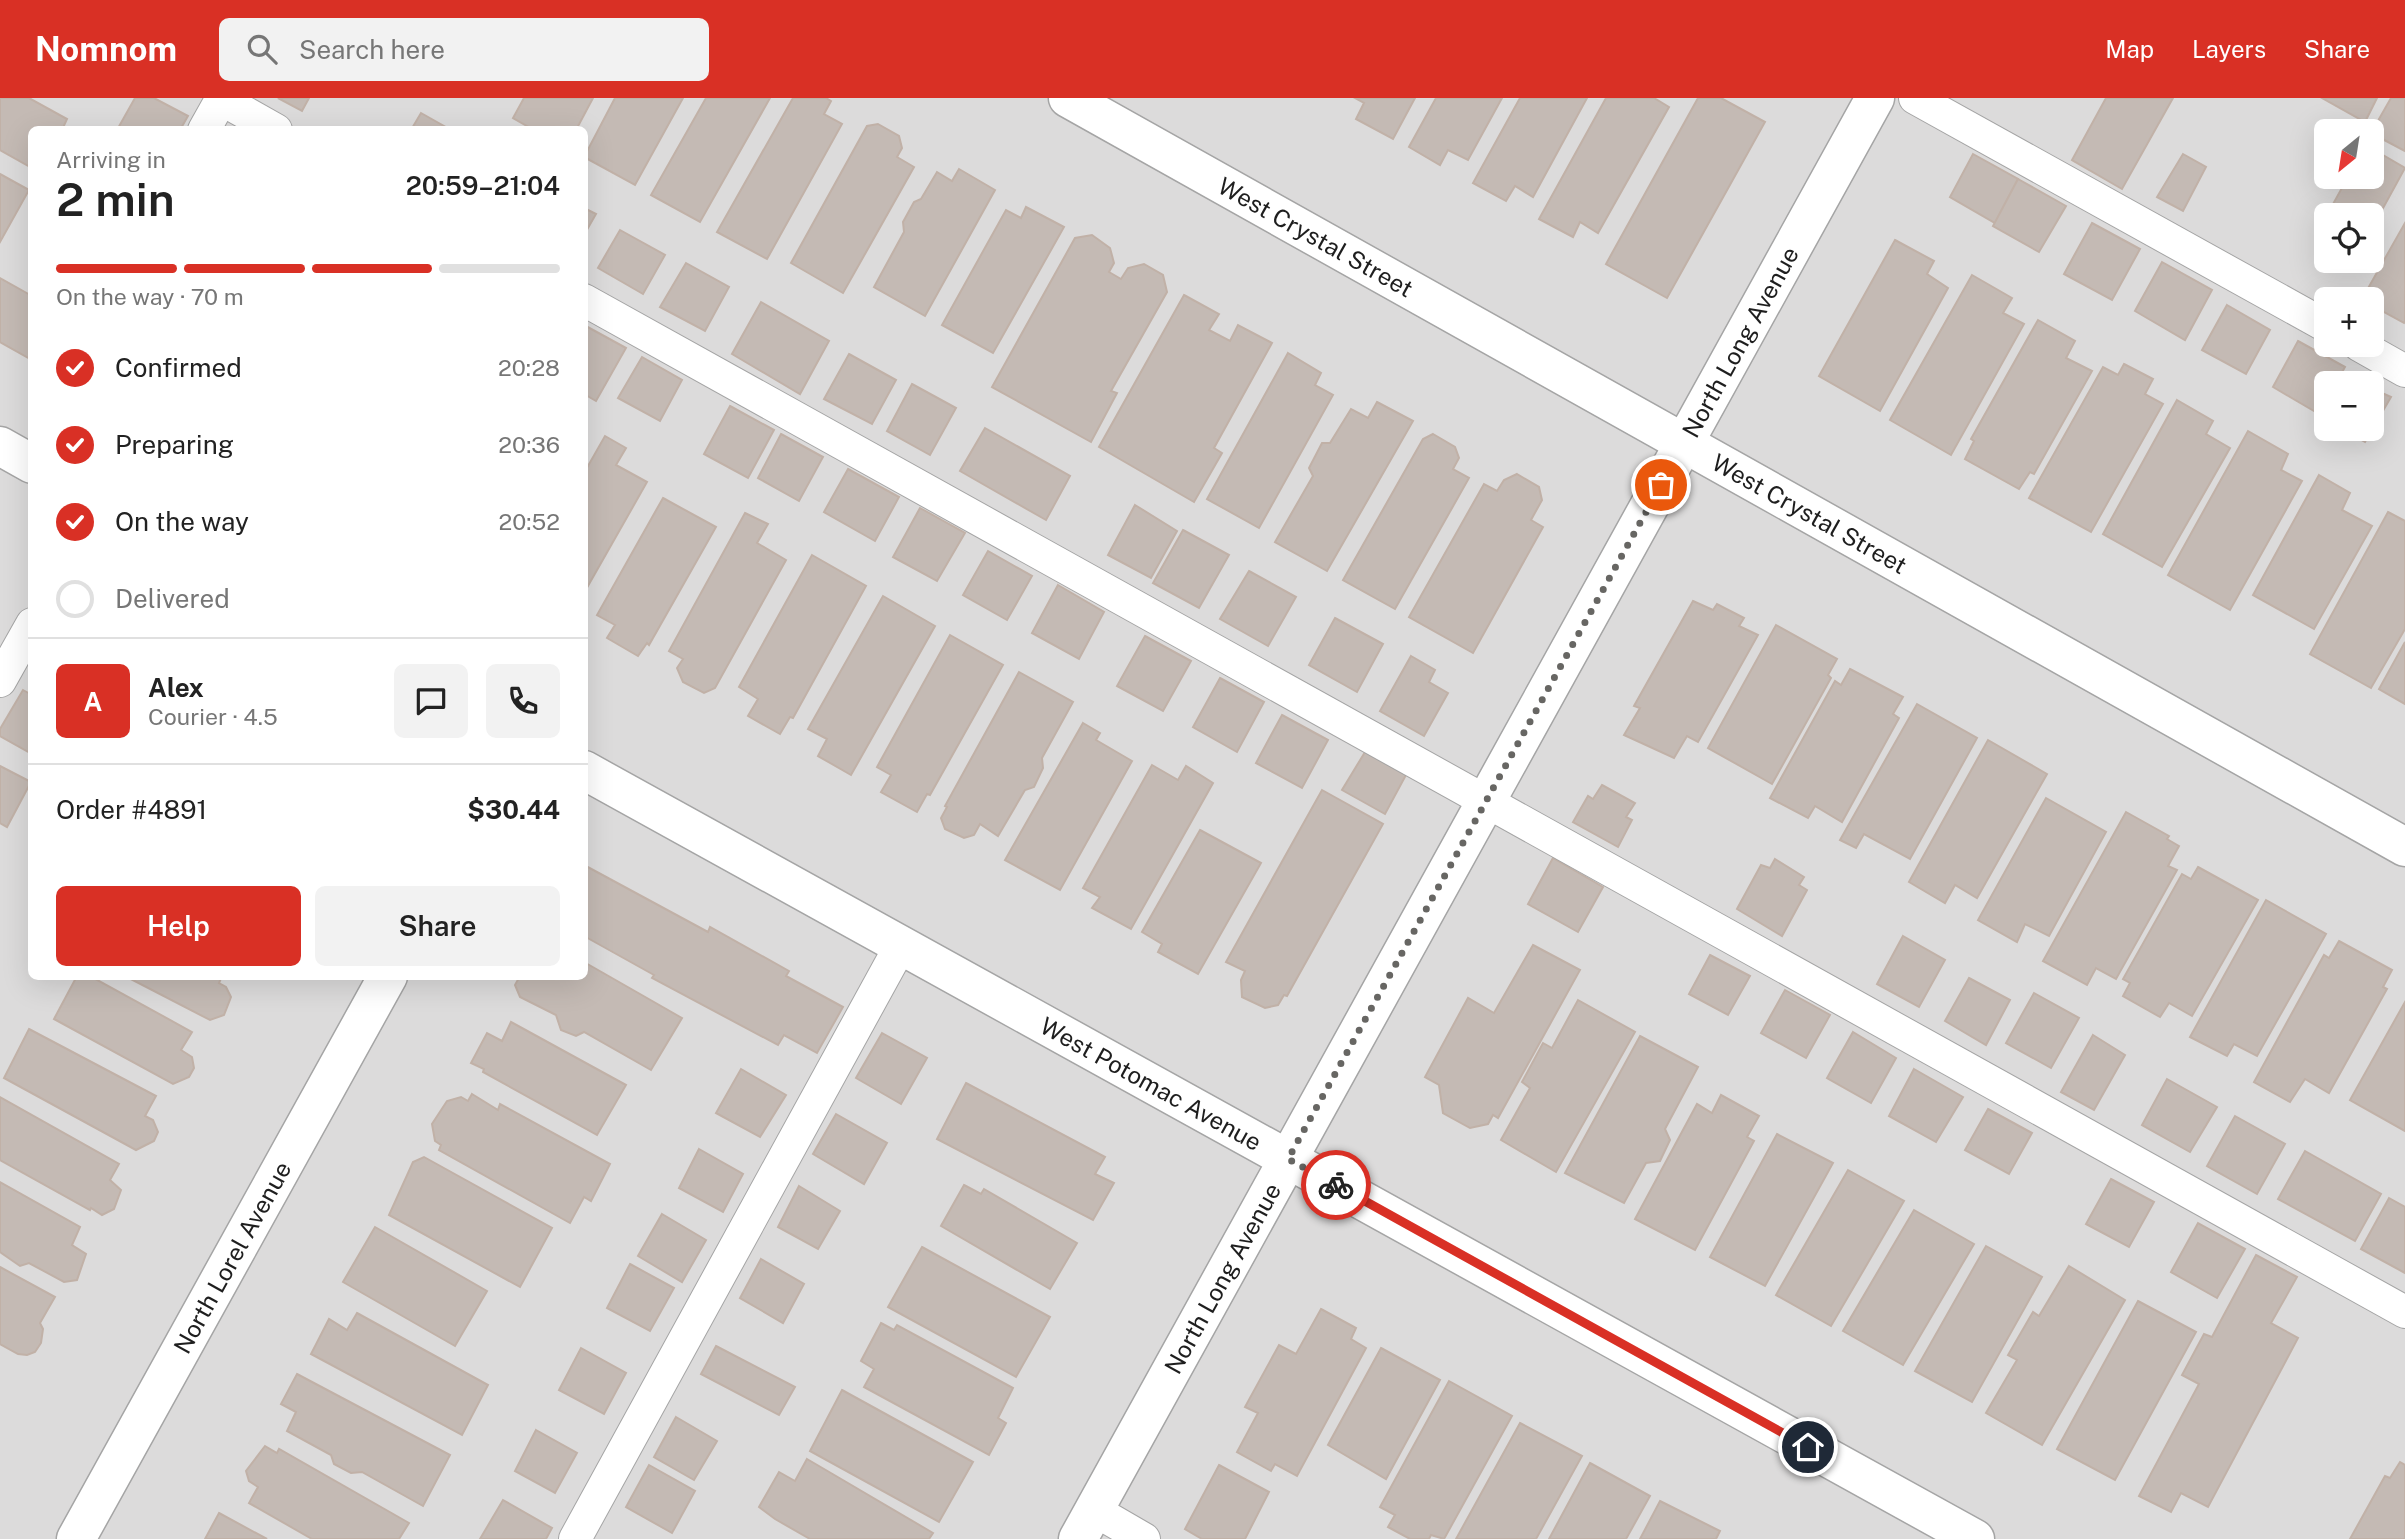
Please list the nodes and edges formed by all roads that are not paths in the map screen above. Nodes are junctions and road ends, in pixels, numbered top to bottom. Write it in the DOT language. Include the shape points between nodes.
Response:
graph roads {
  1 [pos="1068,98"];
  2 [pos="1875,98"];
  3 [pos="1916,98"];
  4 [pos="221,99"];
  5 [pos="206,126"];
  6 [pos="269,126"];
  7 [pos="588,302"];
  8 [pos="2314,319"];
  9 [pos="2380,357"];
  10 [pos="2405,371"];
  11 [pos="1684,443"];
  12 [pos="28,631"];
  13 [pos="0,681"];
  14 [pos="588,771"];
  15 [pos="1487,800"];
  16 [pos="2405,847"];
  17 [pos="901,945"];
  18 [pos="386,980"];
  19 [pos="1288,1159"];
  20 [pos="2405,1312"];
  21 [pos="1086,1525"];
  22 [pos="76,1539"];
  23 [pos="575,1539"];
  24 [pos="1144,1539"];
  25 [pos="1975,1539"];
  1 -- 11 [label="street, West Crystal Street"];
  2 -- 11 [label="street, North Long Avenue"];
  3 -- 8 [label="lane"];
  4 -- 5 [label="lane"];
  4 -- 6 [label="lane"];
  7 -- 15 [label="lane"];
  9 -- 10 [label="lane"];
  11 -- 15 [label="street, North Long Avenue"];
  11 -- 16 [label="street, West Crystal Street"];
  12 -- 13 [label="lane"];
  14 -- 17 [label="street, West Potomac Avenue"];
  15 -- 19 [label="street, North Long Avenue"];
  15 -- 20 [label="lane"];
  17 -- 19 [label="street, West Potomac Avenue"];
  17 -- 23 [label="lane"];
  18 -- 22 [label="street, North Lorel Avenue"];
  19 -- 21 [label="street, North Long Avenue"];
  19 -- 25 [label="street, West Potomac Avenue"];
  21 -- 24 [label="lane"];
}
